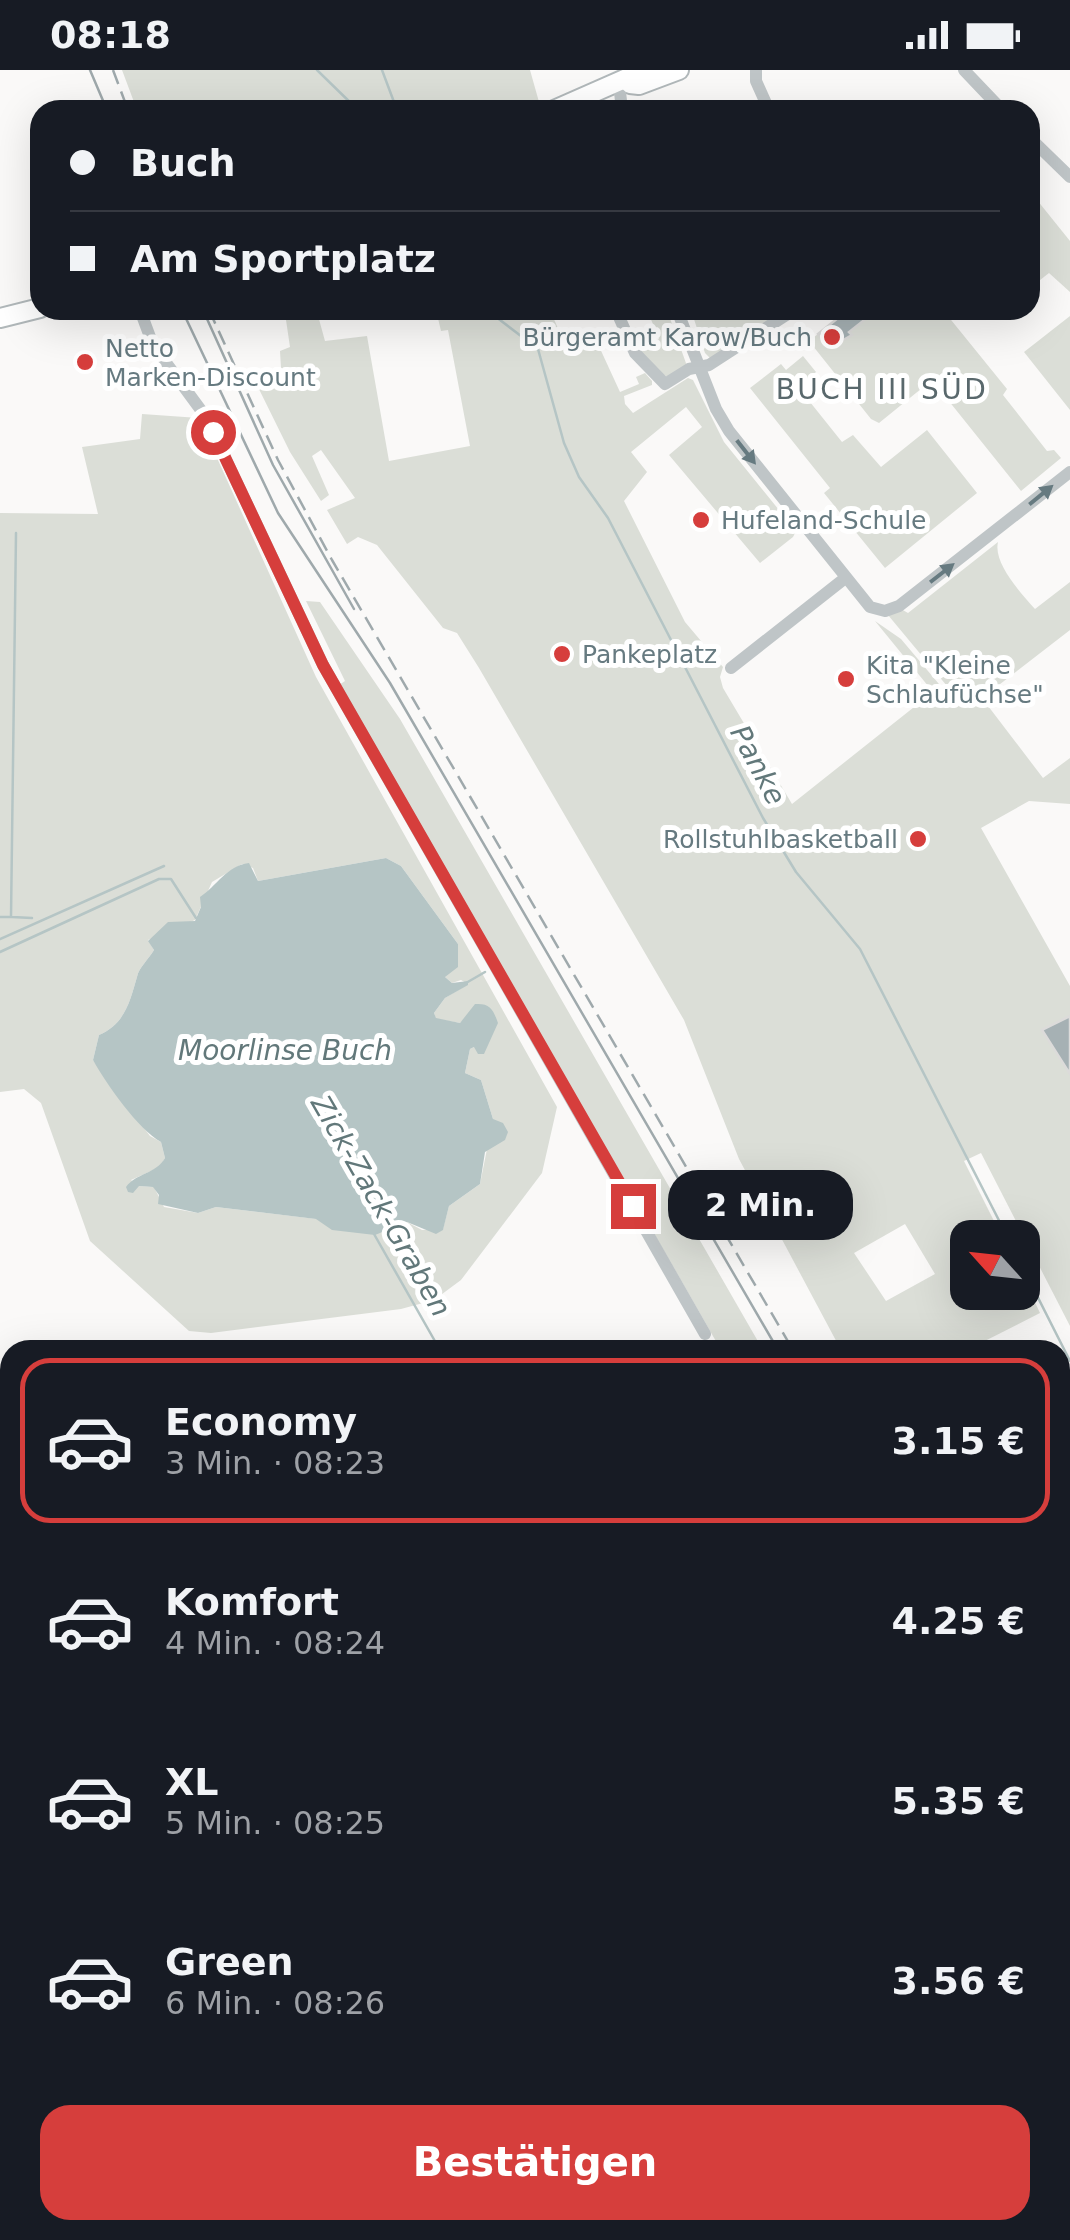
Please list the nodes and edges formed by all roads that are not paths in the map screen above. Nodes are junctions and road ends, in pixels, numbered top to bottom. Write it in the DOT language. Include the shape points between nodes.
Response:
graph roads {
  1 [pos="645,70"];
  2 [pos="679,70"];
  3 [pos="756,70"];
  4 [pos="964,70"];
  5 [pos="618,74"];
  6 [pos="572,100"];
  7 [pos="621,100"];
  8 [pos="765,100"];
  9 [pos="992,100"];
  10 [pos="1040,151"];
  11 [pos="1070,177"];
  12 [pos="30,310"];
  13 [pos="0,318"];
  14 [pos="144,320"];
  15 [pos="621,320"];
  16 [pos="681,320"];
  17 [pos="778,320"];
  18 [pos="698,368"];
  19 [pos="1070,472"];
  20 [pos="844,579"];
  21 [pos="731,668"];
  22 [pos="705,1334"];
  1 -- 5 [label="main road"];
  2 -- 5 [label="main road" via="639,86"];
  3 -- 8 [label="street"];
  4 -- 9 [label="street"];
  5 -- 6 [label="main road"];
  5 -- 7 [label="street"];
  10 -- 11 [label="street"];
  12 -- 13 [label="main road"];
  14 -- 22 [label="street" via="153,345 206,417 323,665"];
  15 -- 18 [label="street" via="636,353 665,384"];
  16 -- 18 [label="street"];
  17 -- 18 [label="street"];
  18 -- 20 [label="street, one-way" via="730,432"];
  20 -- 19 [label="street, one-way" via="870,607 899,606"];
  20 -- 21 [label="street"];
}
